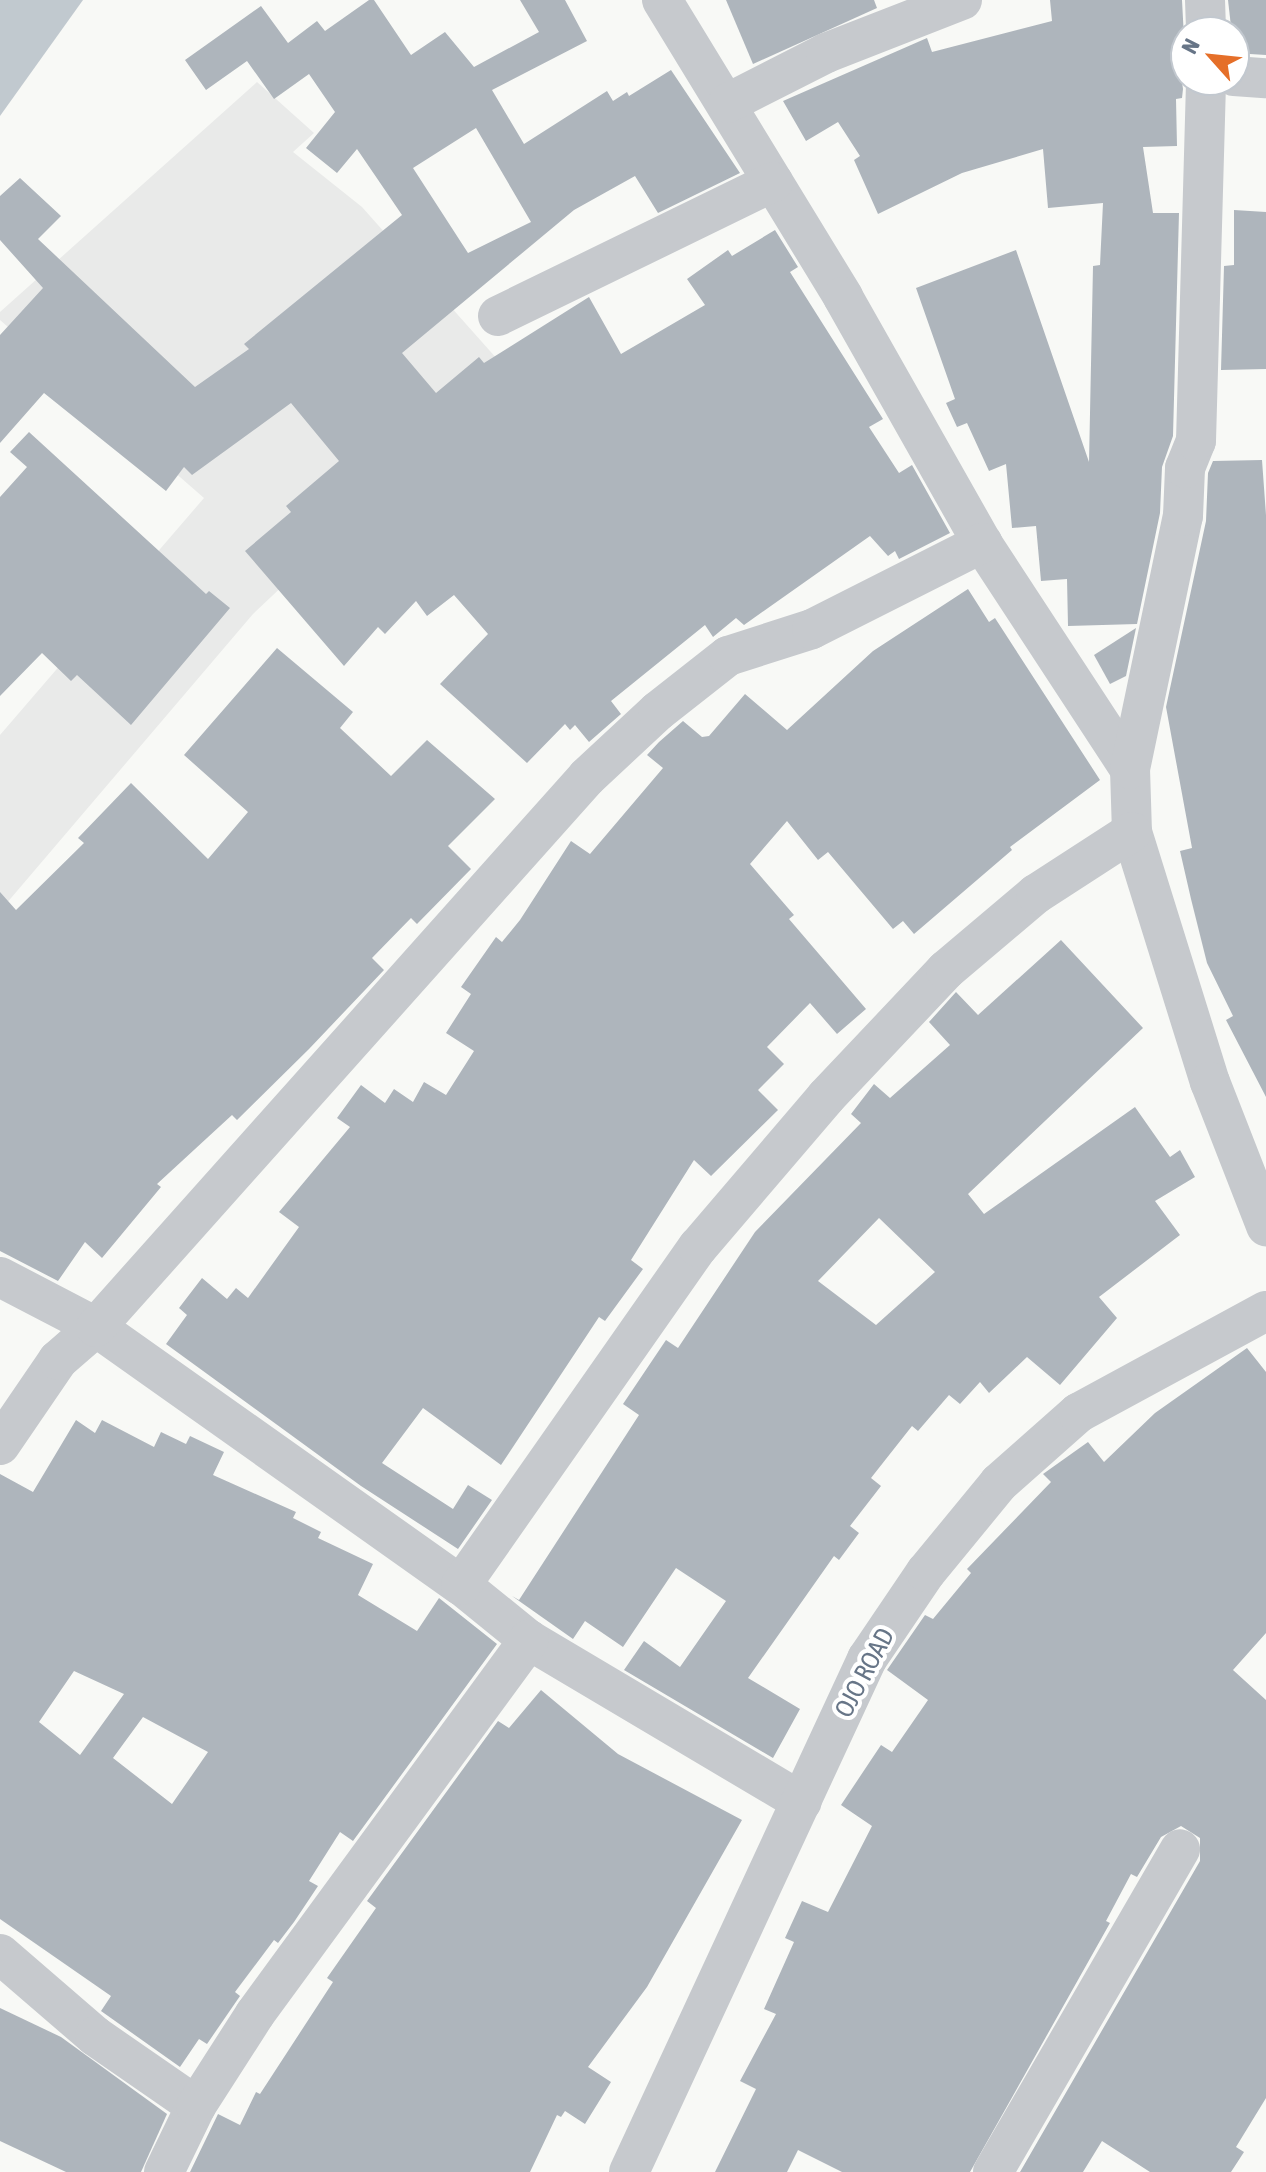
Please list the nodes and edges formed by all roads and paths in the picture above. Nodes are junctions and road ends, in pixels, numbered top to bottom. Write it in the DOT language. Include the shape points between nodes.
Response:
graph roads {
  1 [pos="662,0"];
  2 [pos="962,0"];
  3 [pos="1206,96"];
  4 [pos="728,103"];
  5 [pos="773,182"];
  6 [pos="498,316"];
  7 [pos="982,543"];
  8 [pos="1130,769"];
  9 [pos="1132,832"];
  10 [pos="1266,1226"];
  11 [pos="0,1277"];
  12 [pos="1266,1311"];
  13 [pos="96,1327"];
  14 [pos="0,1445"];
  15 [pos="461,1585"];
  16 [pos="529,1640"];
  17 [pos="802,1802"];
  18 [pos="1180,1849"];
  19 [pos="0,1954"];
  20 [pos="196,2106"];
  21 [pos="164,2172"];
  22 [pos="629,2172"];
  23 [pos="993,2172"];
  1 -- 4 [label="street"];
  2 -- 4 [label="street" via="826,53"];
  3 -- 8 [label="street" via="1196,441 1185,468 1183,516"];
  4 -- 5 [label="street"];
  5 -- 6 [label="street"];
  5 -- 7 [label="street"];
  7 -- 8 [label="street"];
  7 -- 13 [label="street" via="812,629 728,656 658,711 587,777"];
  8 -- 9 [label="street"];
  9 -- 10 [label="street" via="1210,1082"];
  9 -- 15 [label="street" via="1036,894 946,970 826,1097 698,1247"];
  11 -- 13 [label="street"];
  12 -- 17 [label="street, OJO ROAD" via="1078,1413 999,1483 926,1572 867,1659"];
  13 -- 14 [label="street" via="58,1360"];
  13 -- 15 [label="street"];
  15 -- 16 [label="street"];
  16 -- 17 [label="street"];
  16 -- 20 [label="street" via="255,2014"];
  17 -- 22 [label="street, OJO ROAD" via="682,2048"];
  18 -- 23 [label="street"];
  19 -- 20 [label="street" via="95,2036"];
  20 -- 21 [label="street"];
}
